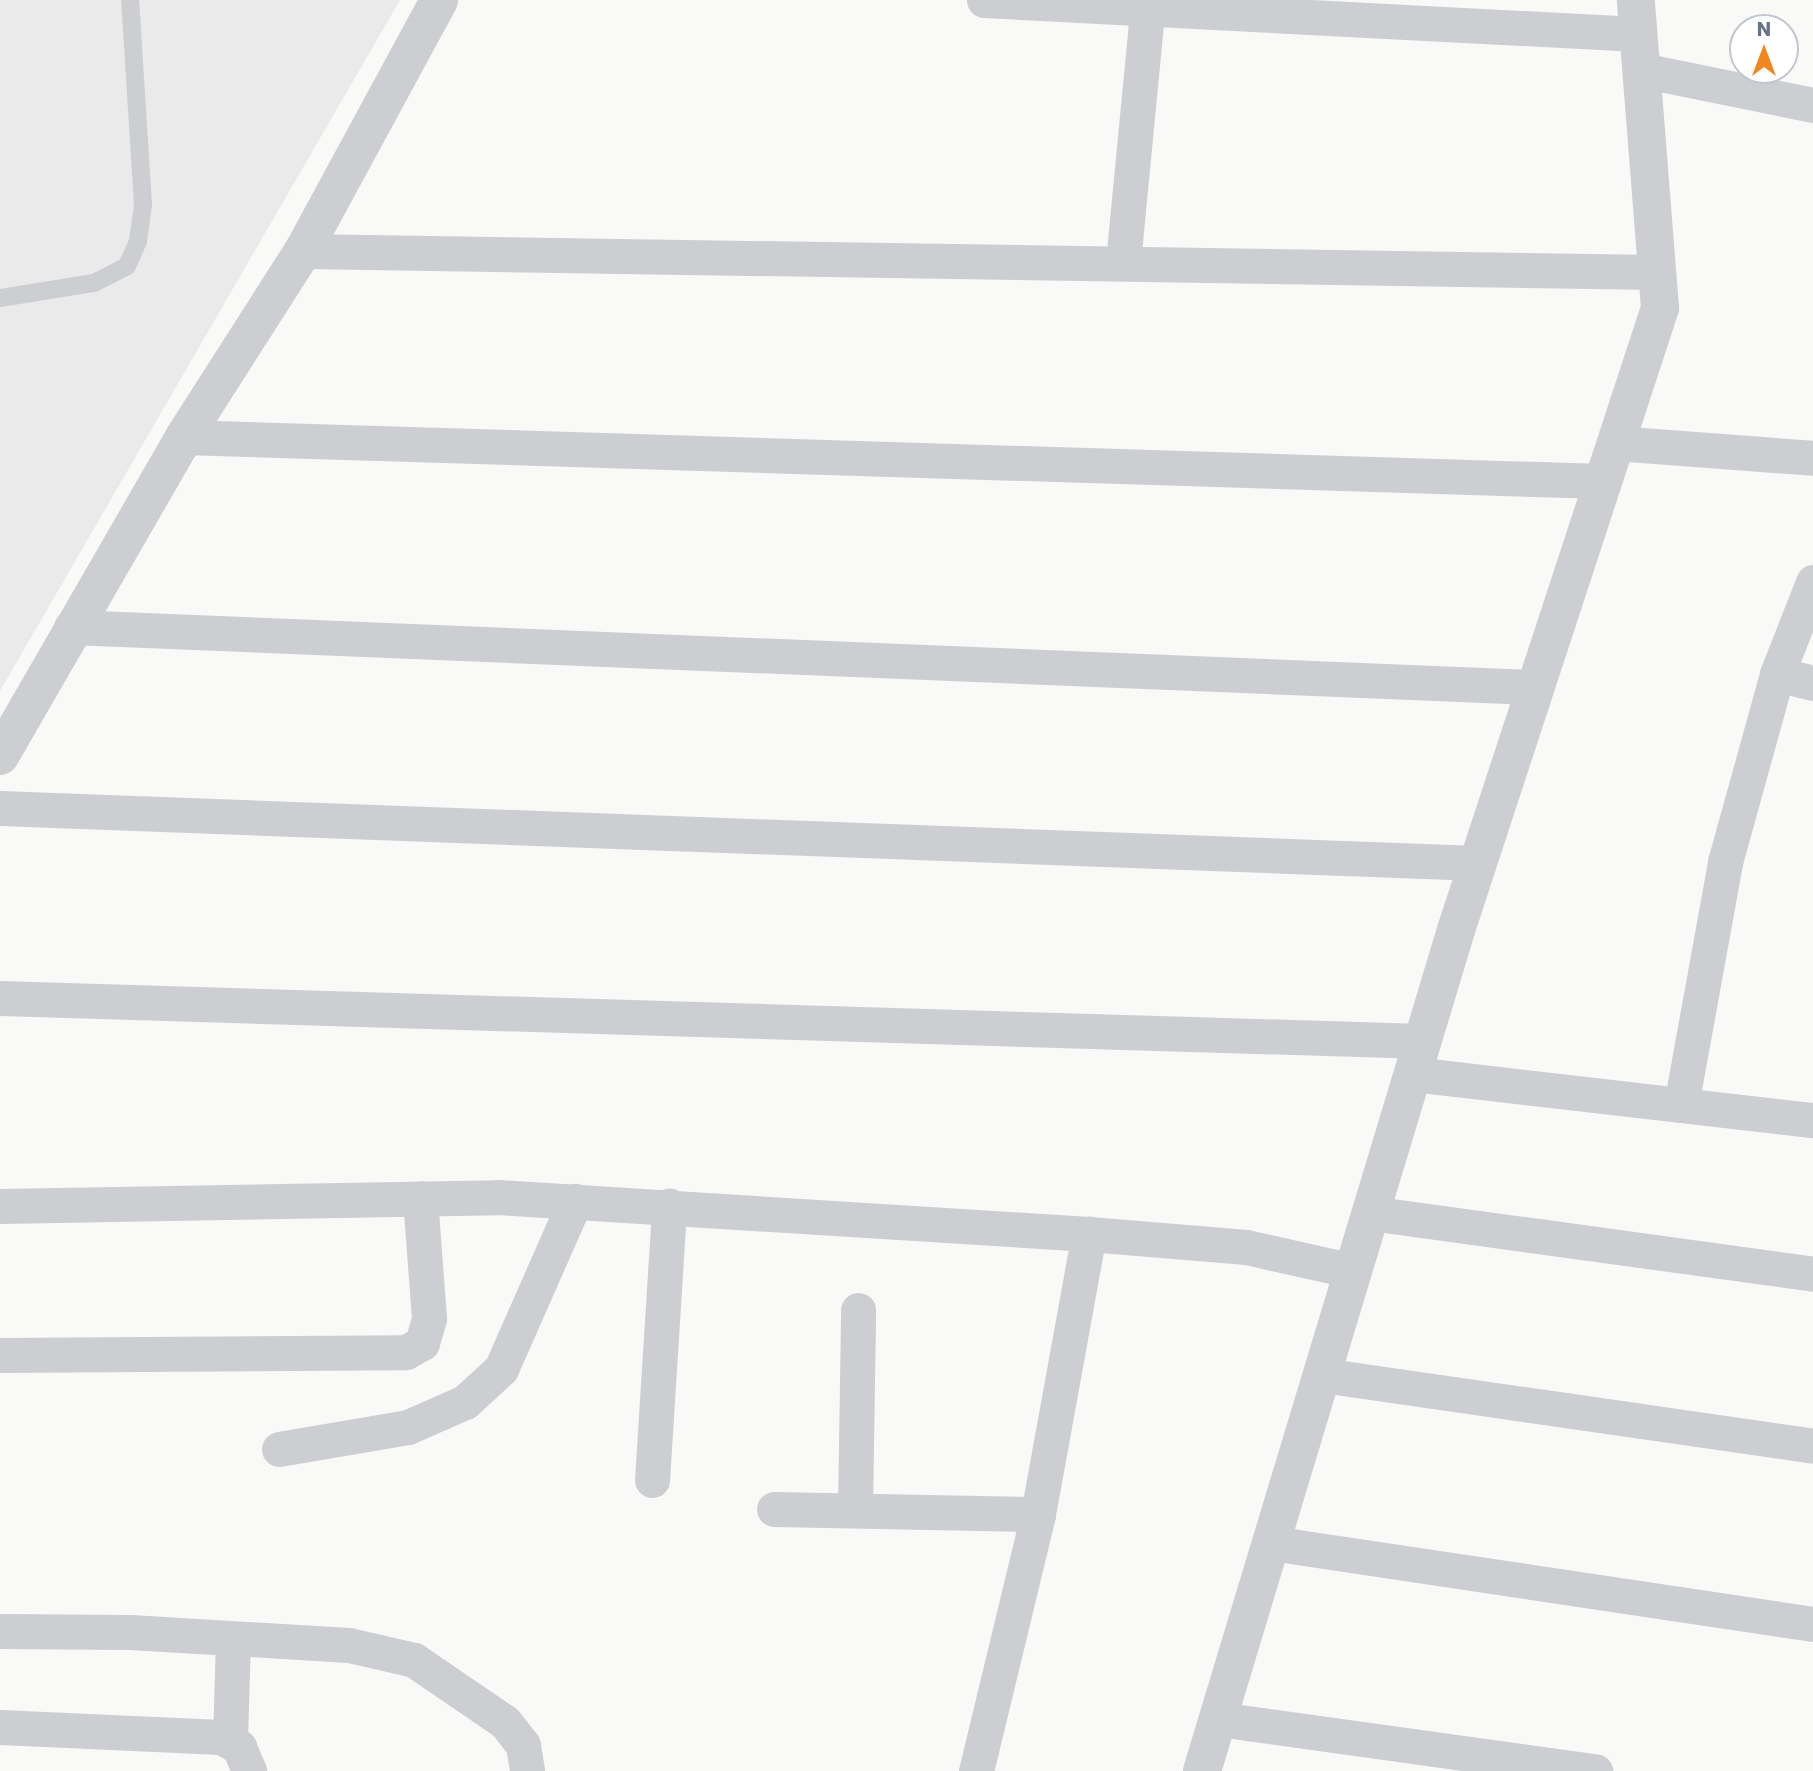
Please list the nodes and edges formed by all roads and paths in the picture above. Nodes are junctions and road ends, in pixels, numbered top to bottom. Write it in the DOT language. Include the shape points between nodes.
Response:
graph roads {
  1 [pos="130,0"];
  2 [pos="439,0"];
  3 [pos="984,0"];
  4 [pos="1148,4"];
  5 [pos="1638,34"];
  6 [pos="1813,105"];
  7 [pos="303,251"];
  8 [pos="1124,262"];
  9 [pos="1657,272"];
  10 [pos="0,298"];
  11 [pos="184,437"];
  12 [pos="1615,443"];
  13 [pos="1813,458"];
  14 [pos="1603,481"];
  15 [pos="1813,582"];
  16 [pos="71,627"];
  17 [pos="1777,674"];
  18 [pos="1813,683"];
  19 [pos="1536,687"];
  20 [pos="0,756"];
  21 [pos="0,808"];
  22 [pos="1478,863"];
  23 [pos="0,998"];
  24 [pos="1418,1058"];
  25 [pos="1681,1105"];
  26 [pos="1813,1120"];
  27 [pos="420,1198"];
  28 [pos="575,1201"];
  29 [pos="0,1206"];
  30 [pos="669,1206"];
  31 [pos="1370,1213"];
  32 [pos="1089,1234"];
  33 [pos="1353,1270"];
  34 [pos="1813,1274"];
  35 [pos="858,1310"];
  36 [pos="0,1355"];
  37 [pos="1322,1375"];
  38 [pos="1813,1446"];
  39 [pos="279,1449"];
  40 [pos="652,1480"];
  41 [pos="774,1509"];
  42 [pos="855,1510"];
  43 [pos="1038,1514"];
  44 [pos="1271,1543"];
  45 [pos="1813,1625"];
  46 [pos="0,1631"];
  47 [pos="233,1639"];
  48 [pos="1218,1719"];
  49 [pos="0,1727"];
  50 [pos="230,1740"];
  51 [pos="249,1771"];
  52 [pos="527,1771"];
  53 [pos="976,1771"];
  54 [pos="1202,1771"];
  55 [pos="1595,1771"];
  1 -- 10 [label="lane" via="143,205 138,241 127,266 94,283"];
  2 -- 7 [label="street"];
  3 -- 4 [label="street"];
  4 -- 5 [label="street"];
  4 -- 8 [label="street"];
  5 -- 6 [label="street"];
  5 -- 9 [label="street"];
  7 -- 8 [label="street"];
  7 -- 11 [label="street"];
  8 -- 9 [label="street"];
  9 -- 12 [label="street" via="1660,308"];
  11 -- 14 [label="street"];
  11 -- 16 [label="street"];
  12 -- 13 [label="street"];
  12 -- 14 [label="street"];
  14 -- 19 [label="street"];
  15 -- 17 [label="street"];
  16 -- 19 [label="street"];
  16 -- 20 [label="street"];
  17 -- 18 [label="street"];
  17 -- 25 [label="street" via="1725,862"];
  19 -- 22 [label="street"];
  21 -- 22 [label="street"];
  22 -- 24 [label="street"];
  23 -- 24 [label="street"];
  24 -- 25 [label="street"];
  24 -- 31 [label="street"];
  25 -- 26 [label="street"];
  27 -- 28 [label="street"];
  27 -- 29 [label="street"];
  27 -- 36 [label="street" via="429,1318 422,1343 405,1352"];
  28 -- 30 [label="street"];
  28 -- 39 [label="street" via="501,1369 465,1402 408,1427"];
  30 -- 32 [label="street"];
  30 -- 40 [label="street"];
  31 -- 33 [label="street"];
  31 -- 34 [label="street"];
  32 -- 33 [label="street" via="1246,1247"];
  32 -- 43 [label="street"];
  33 -- 37 [label="street"];
  35 -- 42 [label="street"];
  37 -- 38 [label="street"];
  37 -- 44 [label="street"];
  41 -- 42 [label="street"];
  42 -- 43 [label="street"];
  43 -- 53 [label="street"];
  44 -- 45 [label="street"];
  44 -- 48 [label="street"];
  46 -- 47 [label="street"];
  47 -- 50 [label="street"];
  47 -- 52 [label="street" via="349,1645 414,1660 505,1722 523,1745"];
  48 -- 54 [label="street"];
  48 -- 55 [label="street"];
  49 -- 50 [label="street"];
  50 -- 51 [label="street"];
}
